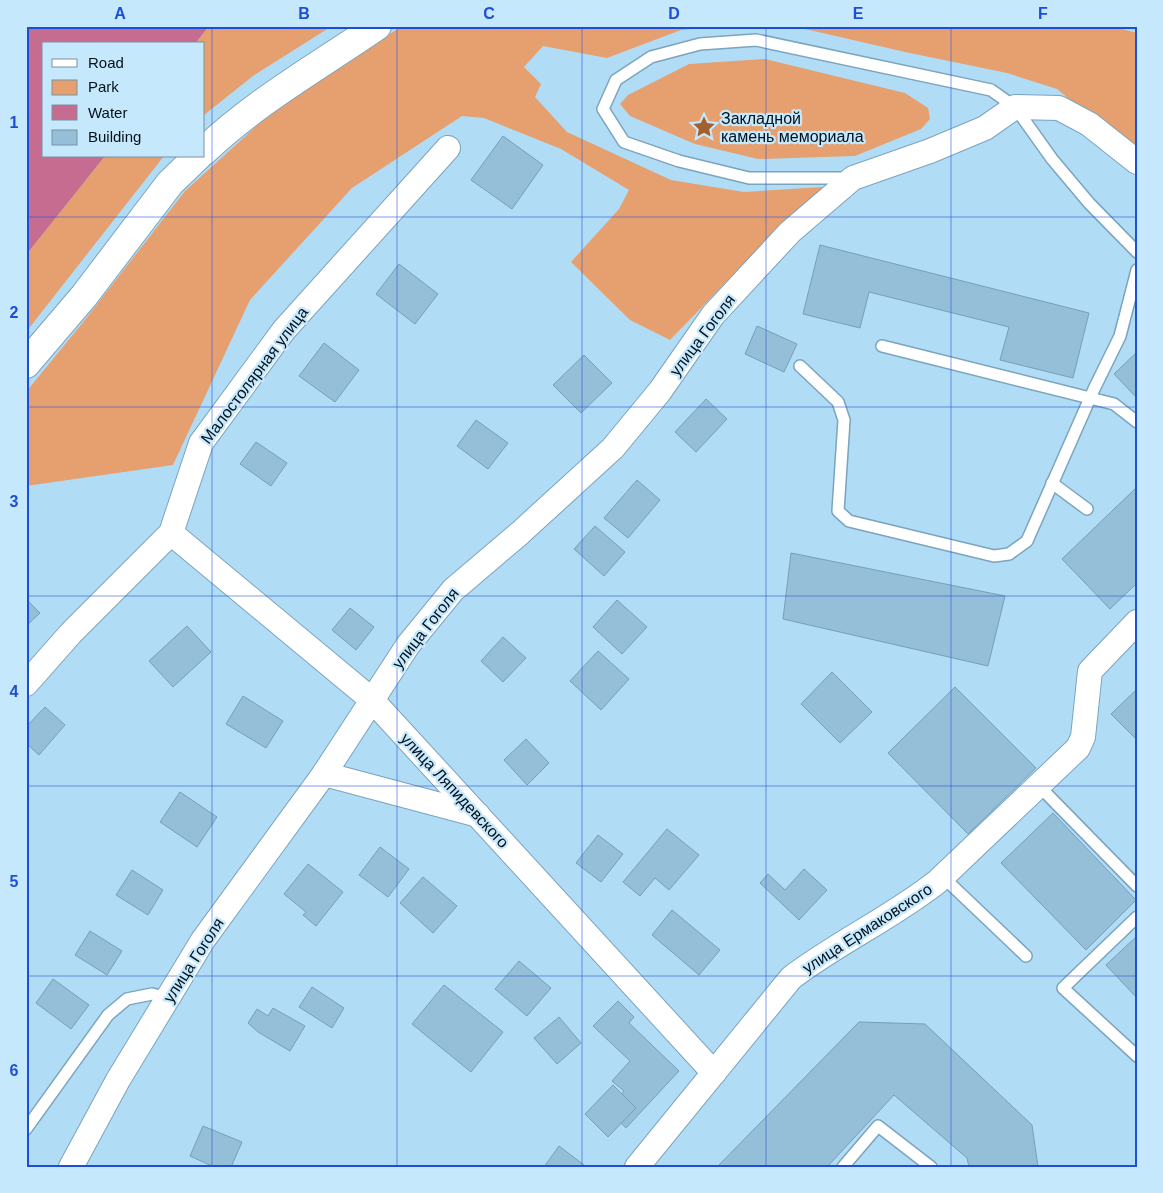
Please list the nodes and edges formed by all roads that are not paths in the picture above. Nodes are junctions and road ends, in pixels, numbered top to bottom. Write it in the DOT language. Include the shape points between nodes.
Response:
graph roads {
  1 [pos="378,26"];
  2 [pos="1015,107"];
  3 [pos="448,148"];
  4 [pos="205,150"];
  5 [pos="196,158"];
  6 [pos="1137,162"];
  7 [pos="852,178"];
  8 [pos="1137,252"];
  9 [pos="1137,270"];
  10 [pos="882,346"];
  11 [pos="26,364"];
  12 [pos="800,366"];
  13 [pos="1090,398"];
  14 [pos="1137,422"];
  15 [pos="1052,482"];
  16 [pos="1087,509"];
  17 [pos="171,533"];
  18 [pos="1137,622"];
  19 [pos="26,684"];
  20 [pos="372,700"];
  21 [pos="324,774"];
  22 [pos="1039,786"];
  23 [pos="478,815"];
  24 [pos="942,876"];
  25 [pos="1137,886"];
  26 [pos="1137,917"];
  27 [pos="1026,956"];
  28 [pos="168,998"];
  29 [pos="1137,1056"];
  30 [pos="714,1073"];
  31 [pos="26,1129"];
  32 [pos="641,1165"];
  33 [pos="70,1167"];
  34 [pos="843,1167"];
  35 [pos="931,1167"];
  1 -- 4 [label="street" via="270,99"];
  2 -- 6 [label="street" via="1059,108 1089,124"];
  2 -- 7 [label="street, улица Гоголя" via="985,128"];
  2 -- 7 [label="lane" via="991,90 756,40 700,44 652,57 616,80 603,109 624,142 679,161 749,178"];
  2 -- 8 [label="lane" via="1082,196"];
  3 -- 17 [label="street, Малостолярная улица" via="284,330 201,443"];
  5 -- 11 [label="street" via="170,182 84,296"];
  7 -- 20 [label="street, улица Гоголя" via="790,232 713,315 660,391 613,448 453,590 408,645"];
  9 -- 13 [label="lane" via="1120,336"];
  10 -- 13 [label="lane"];
  12 -- 15 [label="lane" via="838,402 844,420 838,511 849,522 994,556 1009,554 1027,541"];
  13 -- 14 [label="lane" via="1114,404"];
  13 -- 15 [label="lane"];
  15 -- 16 [label="lane"];
  17 -- 19 [label="street, Малостолярная улица" via="71,633"];
  17 -- 20 [label="street, улица Ляпидевского"];
  18 -- 22 [label="street, улица Ермаковского" via="1090,670 1083,737 1078,748"];
  20 -- 21 [label="street, улица Гоголя"];
  20 -- 23 [label="street, улица Ляпидевского"];
  21 -- 23 [label="street"];
  21 -- 28 [label="street, улица Гоголя" via="203,940"];
  22 -- 24 [label="street, улица Ермаковского"];
  22 -- 25 [label="lane"];
  23 -- 30 [label="street, улица Ляпидевского"];
  24 -- 27 [label="lane"];
  24 -- 30 [label="street, улица Ермаковского" via="918,896 814,960 791,978"];
  26 -- 29 [label="lane" via="1063,988"];
  28 -- 31 [label="lane" via="152,994 127,1000 108,1015"];
  28 -- 33 [label="street, улица Гоголя"];
  30 -- 32 [label="street, улица Ермаковского"];
  34 -- 35 [label="lane" via="878,1126"];
}
